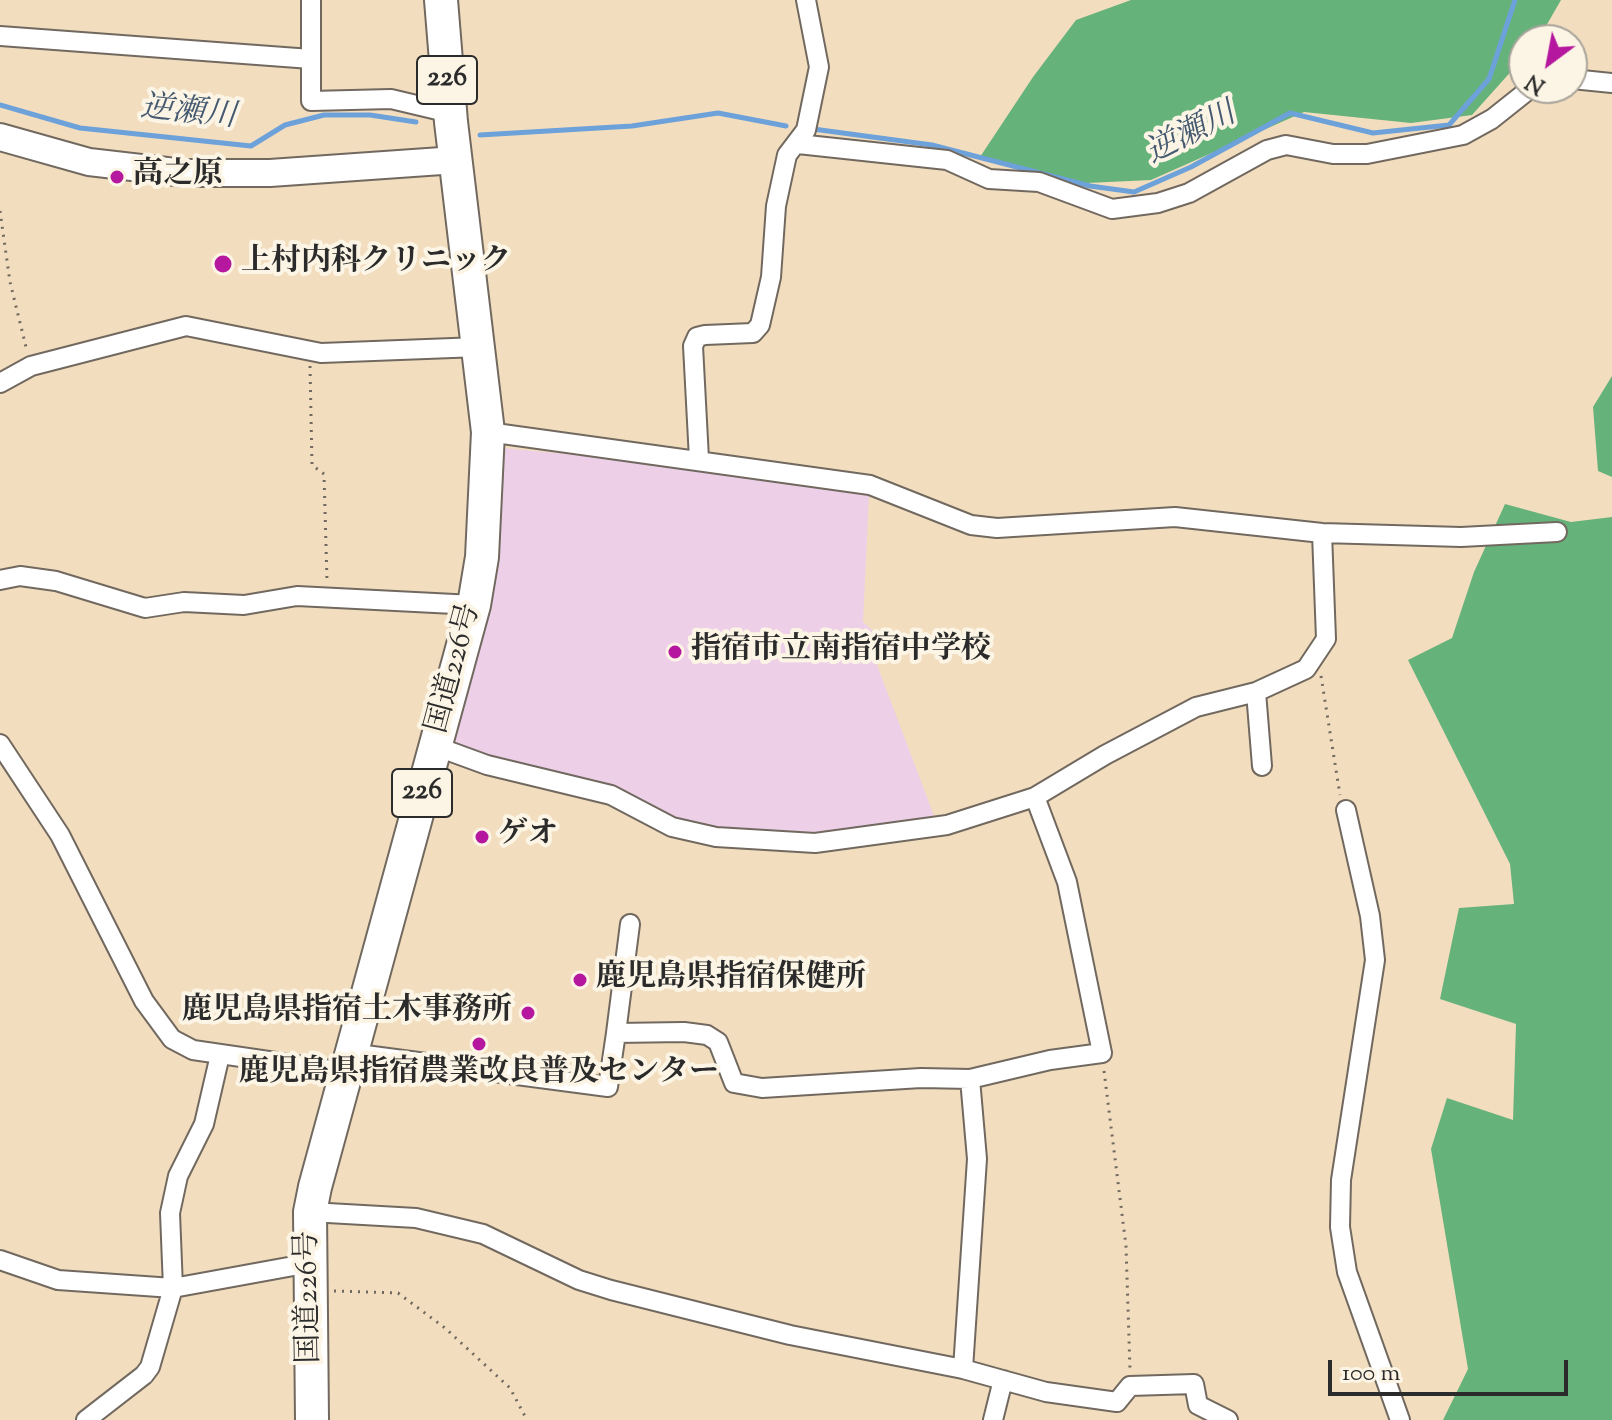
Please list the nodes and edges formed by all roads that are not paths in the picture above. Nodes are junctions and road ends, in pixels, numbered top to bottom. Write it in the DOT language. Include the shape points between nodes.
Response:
graph roads {
  1 [pos="311,0"];
  2 [pos="441,0"];
  3 [pos="806,0"];
  4 [pos="0,36"];
  5 [pos="311,59"];
  6 [pos="1588,81"];
  7 [pos="1612,83"];
  8 [pos="1511,104"];
  9 [pos="450,113"];
  10 [pos="0,137"];
  11 [pos="798,144"];
  12 [pos="456,160"];
  13 [pos="479,347"];
  14 [pos="0,383"];
  15 [pos="488,432"];
  16 [pos="699,459"];
  17 [pos="1557,532"];
  18 [pos="1322,533"];
  19 [pos="0,580"];
  20 [pos="474,605"];
  21 [pos="1256,692"];
  22 [pos="0,744"];
  23 [pos="435,746"];
  24 [pos="1262,766"];
  25 [pos="1035,797"];
  26 [pos="1346,810"];
  27 [pos="630,924"];
  28 [pos="616,1033"];
  29 [pos="220,1055"];
  30 [pos="347,1062"];
  31 [pos="970,1079"];
  32 [pos="310,1212"];
  33 [pos="0,1260"];
  34 [pos="310,1276"];
  35 [pos="173,1288"];
  36 [pos="963,1369"];
  37 [pos="1003,1380"];
  38 [pos="86,1420"];
  39 [pos="312,1420"];
  40 [pos="993,1420"];
  41 [pos="1228,1420"];
  42 [pos="1400,1420"];
  1 -- 5 [label="street"];
  2 -- 9 [label="highway, 国道226号 / 226"];
  3 -- 11 [label="street" via="819,67 806,130"];
  4 -- 5 [label="street"];
  5 -- 9 [label="street" via="311,101 391,99"];
  6 -- 7 [label="street"];
  8 -- 11 [label="street" via="1463,135 1367,154 1286,145 1189,193 1112,209 1039,182 989,179 947,160"];
  9 -- 12 [label="highway, 国道226号 / 226"];
  10 -- 12 [label="main road" via="89,162 184,173 270,173"];
  11 -- 16 [label="street" via="787,155 776,206 771,277 760,325 753,333 697,337 693,346"];
  12 -- 13 [label="highway, 国道226号 / 226"];
  13 -- 14 [label="street" via="310,352 186,326 31,366"];
  13 -- 15 [label="highway, 国道226号 / 226"];
  15 -- 16 [label="street"];
  15 -- 20 [label="highway, 国道226号 / 226"];
  16 -- 18 [label="street" via="870,485 971,525 997,528 1175,517"];
  17 -- 18 [label="street" via="1461,537"];
  18 -- 21 [label="street" via="1326,639 1306,669"];
  19 -- 20 [label="street" via="20,576 56,581 145,608 184,602 244,605 297,596"];
  20 -- 23 [label="highway, 国道226号 / 226"];
  21 -- 24 [label="street"];
  21 -- 25 [label="street" via="1196,707"];
  22 -- 29 [label="street" via="60,835 154,1018 181,1045"];
  23 -- 25 [label="street" via="487,765 611,795 677,829 748,841 815,843 895,835"];
  23 -- 30 [label="highway, 国道226号 / 226"];
  25 -- 31 [label="street" via="1067,882 1102,1053"];
  26 -- 42 [label="street" via="1375,960 1341,1180 1340,1227 1347,1272"];
  27 -- 28 [label="street"];
  28 -- 30 [label="street" via="608,1087"];
  28 -- 31 [label="street" via="684,1032 713,1038 721,1045 731,1079 742,1087"];
  29 -- 30 [label="street"];
  29 -- 35 [label="street" via="204,1124 182,1167 172,1205"];
  30 -- 32 [label="highway, 国道226号 / 226"];
  31 -- 36 [label="street" via="977,1159"];
  32 -- 34 [label="highway, 国道226号 / 226"];
  32 -- 36 [label="street" via="416,1218 483,1234 611,1290 790,1335"];
  33 -- 35 [label="street" via="58,1280"];
  34 -- 35 [label="street"];
  34 -- 39 [label="highway, 国道226号 / 226"];
  35 -- 38 [label="street" via="150,1367"];
  36 -- 37 [label="street"];
  37 -- 40 [label="street"];
  37 -- 41 [label="street" via="1117,1402 1130,1386 1194,1384 1198,1405"];
}
